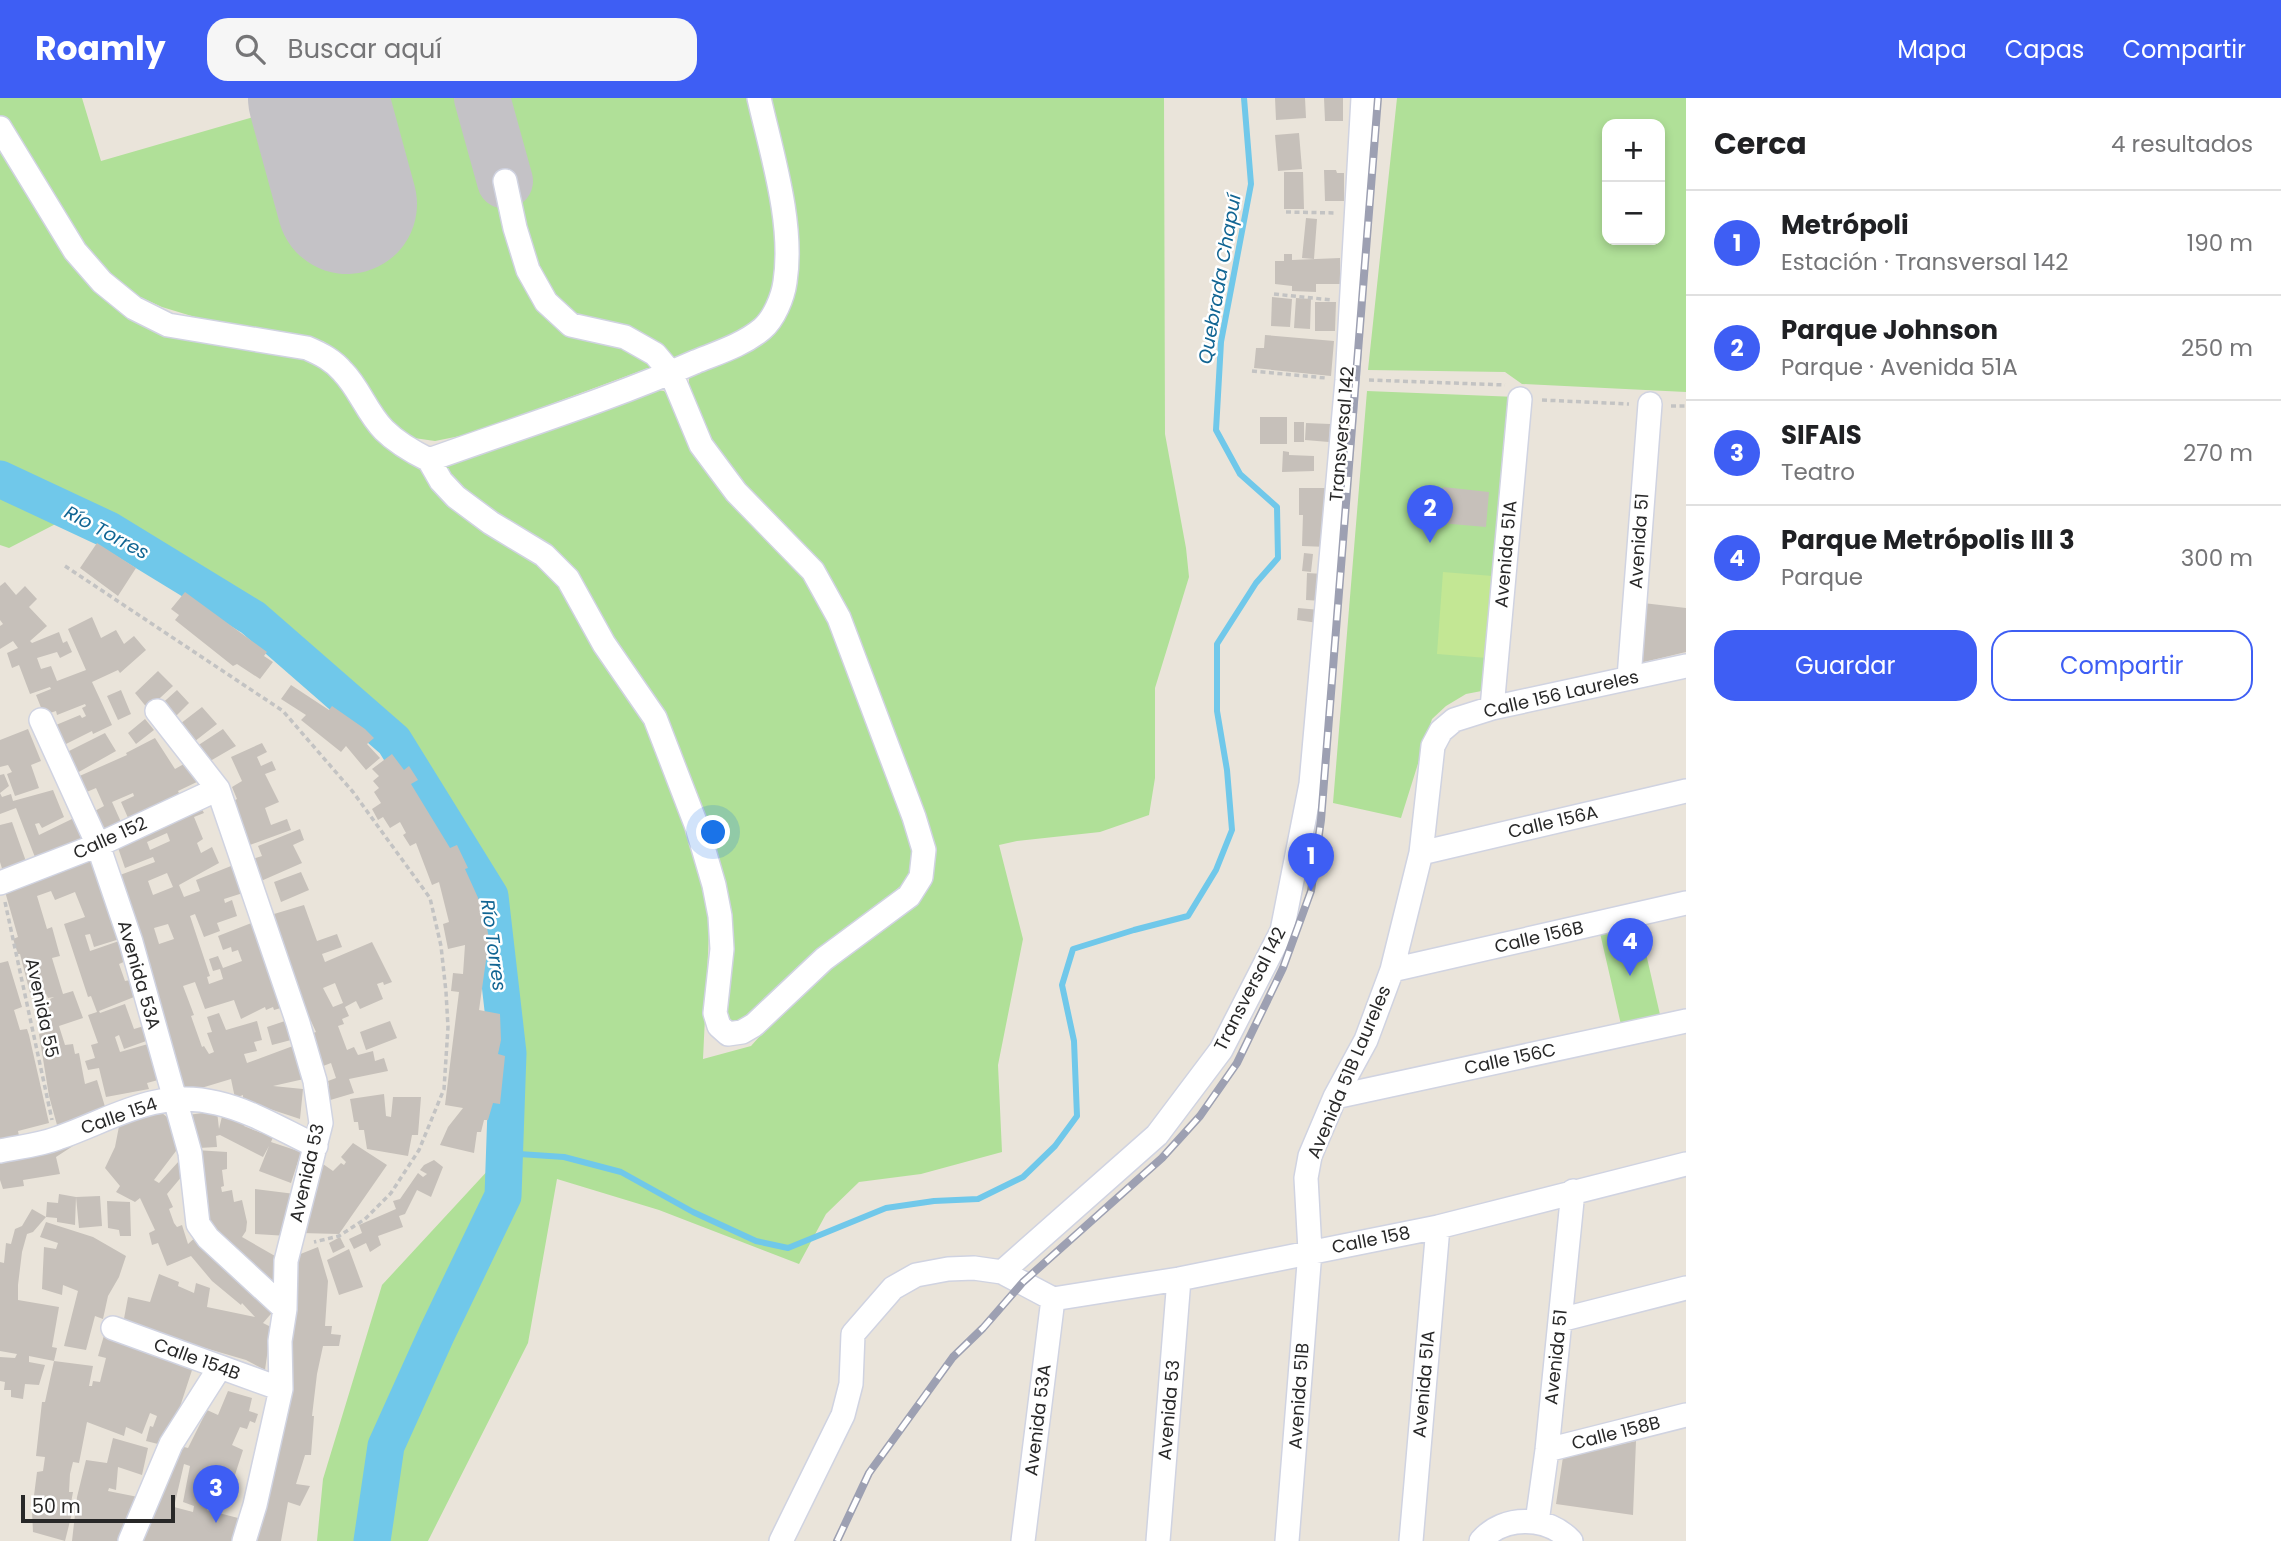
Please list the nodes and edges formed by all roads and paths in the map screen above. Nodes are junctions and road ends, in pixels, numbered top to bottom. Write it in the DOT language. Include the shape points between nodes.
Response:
graph roads {
  1 [pos="759,98"];
  2 [pos="1363,98"];
  3 [pos="0,128"];
  4 [pos="505,181"];
  5 [pos="1286,212"];
  6 [pos="1357,213"];
  7 [pos="1273,294"];
  8 [pos="1351,301"];
  9 [pos="1252,371"];
  10 [pos="671,373"];
  11 [pos="1347,380"];
  12 [pos="1520,399"];
  13 [pos="1650,404"];
  14 [pos="429,460"];
  15 [pos="65,566"];
  16 [pos="1686,666"];
  17 [pos="1629,678"];
  18 [pos="1492,708"];
  19 [pos="157,711"];
  20 [pos="41,720"];
  21 [pos="1441,731"];
  22 [pos="218,789"];
  23 [pos="1686,791"];
  24 [pos="98,845"];
  25 [pos="1421,853"];
  26 [pos="0,883"];
  27 [pos="1686,903"];
  28 [pos="1392,970"];
  29 [pos="1686,1021"];
  30 [pos="1335,1097"];
  31 [pos="174,1099"];
  32 [pos="57,1139"];
  33 [pos="316,1146"];
  34 [pos="0,1151"];
  35 [pos="1686,1164"];
  36 [pos="1573,1191"];
  37 [pos="1438,1227"];
  38 [pos="291,1238"];
  39 [pos="1310,1251"];
  40 [pos="1002,1272"];
  41 [pos="1179,1279"];
  42 [pos="1686,1288"];
  43 [pos="1053,1299"];
  44 [pos="285,1309"];
  45 [pos="1560,1320"];
  46 [pos="113,1328"];
  47 [pos="220,1367"];
  48 [pos="281,1389"];
  49 [pos="1686,1415"];
  50 [pos="1547,1450"];
  51 [pos="1537,1522"];
  52 [pos="130,1541"];
  53 [pos="244,1541"];
  54 [pos="781,1541"];
  55 [pos="1023,1541"];
  56 [pos="1158,1541"];
  57 [pos="1287,1541"];
  58 [pos="1411,1541"];
  59 [pos="1481,1541"];
  60 [pos="1571,1541"];
  1 -- 10 [label="street" via="787,241 785,283 777,308 764,328 745,340"];
  2 -- 6 [label="street, Transversal 142"];
  3 -- 14 [label="street" via="75,251 102,282 134,308 167,325 307,348 326,357 345,373 384,429"];
  4 -- 10 [label="street" via="528,270 546,302 572,325 625,337 655,354"];
  5 -- 6 [label="path"];
  6 -- 8 [label="street, Transversal 142"];
  7 -- 8 [label="path"];
  8 -- 11 [label="street, Transversal 142"];
  9 -- 11 [label="path"];
  10 -- 14 [label="street"];
  10 -- 14 [label="street" via="701,445 736,492 813,571 839,618 925,850 920,877 909,896 824,959 742,1032 728,1034 715,1013 722,949 714,885 655,719 604,644 568,579 544,555 456,497"];
  11 -- 40 [label="street, Transversal 142" via="1311,784 1282,931 1222,1049 1157,1135"];
  12 -- 18 [label="street, Avenida 51A"];
  13 -- 17 [label="street, Avenida 51"];
  15 -- 38 [label="path" via="284,711 353,792 430,898 446,992 444,1089 419,1150 391,1193 365,1219 339,1236 312,1242"];
  16 -- 17 [label="street, Calle 156 Laureles"];
  17 -- 18 [label="street, Calle 156 Laureles"];
  18 -- 21 [label="street, Calle 156 Laureles" via="1454,720"];
  19 -- 22 [label="street, Avenida 53"];
  20 -- 24 [label="street, Avenida 53A"];
  21 -- 25 [label="street, Avenida 51B Laureles" via="1433,746"];
  22 -- 24 [label="street, Calle 152"];
  22 -- 33 [label="street, Avenida 53" via="315,1081 321,1123"];
  23 -- 25 [label="street, Calle 156A"];
  24 -- 26 [label="street, Calle 152"];
  24 -- 31 [label="street, Avenida 53A" via="131,942"];
  25 -- 28 [label="street, Avenida 51B Laureles"];
  26 -- 32 [label="path, Avenida 55"];
  27 -- 28 [label="street, Calle 156B"];
  28 -- 30 [label="street, Avenida 51B Laureles" via="1366,1040"];
  29 -- 30 [label="street, Calle 156C"];
  30 -- 39 [label="street, Avenida 51B Laureles" via="1310,1156 1306,1191"];
  31 -- 32 [label="street, Calle 154" via="134,1107"];
  31 -- 33 [label="street, Calle 154" via="233,1107"];
  31 -- 44 [label="street, Avenida 53A" via="190,1153 198,1224"];
  32 -- 34 [label="street, Calle 154"];
  33 -- 38 [label="street, Avenida 53"];
  35 -- 36 [label="street, Calle 158"];
  36 -- 37 [label="street, Calle 158"];
  36 -- 45 [label="street, Avenida 51"];
  37 -- 39 [label="street, Calle 158"];
  37 -- 58 [label="street, Avenida 51A"];
  38 -- 44 [label="street, Avenida 53"];
  39 -- 41 [label="street, Calle 158"];
  39 -- 57 [label="street, Avenida 51B"];
  40 -- 43 [label="street"];
  40 -- 54 [label="street" via="974,1268 916,1275 893,1288 866,1317 853,1334 851,1384 843,1415"];
  41 -- 43 [label="street, Calle 158"];
  41 -- 56 [label="street, Avenida 53"];
  42 -- 45 [label="street"];
  43 -- 55 [label="street, Avenida 53A"];
  44 -- 48 [label="street, Avenida 53"];
  45 -- 50 [label="street, Avenida 51"];
  46 -- 47 [label="street, Calle 154B"];
  47 -- 48 [label="street, Calle 154B"];
  47 -- 52 [label="street" via="171,1444"];
  48 -- 53 [label="street, Avenida 53"];
  49 -- 50 [label="street, Calle 158B"];
  50 -- 51 [label="street, Avenida 51"];
  51 -- 59 [label="street" via="1501,1526"];
  51 -- 60 [label="street" via="1554,1527"];
}
